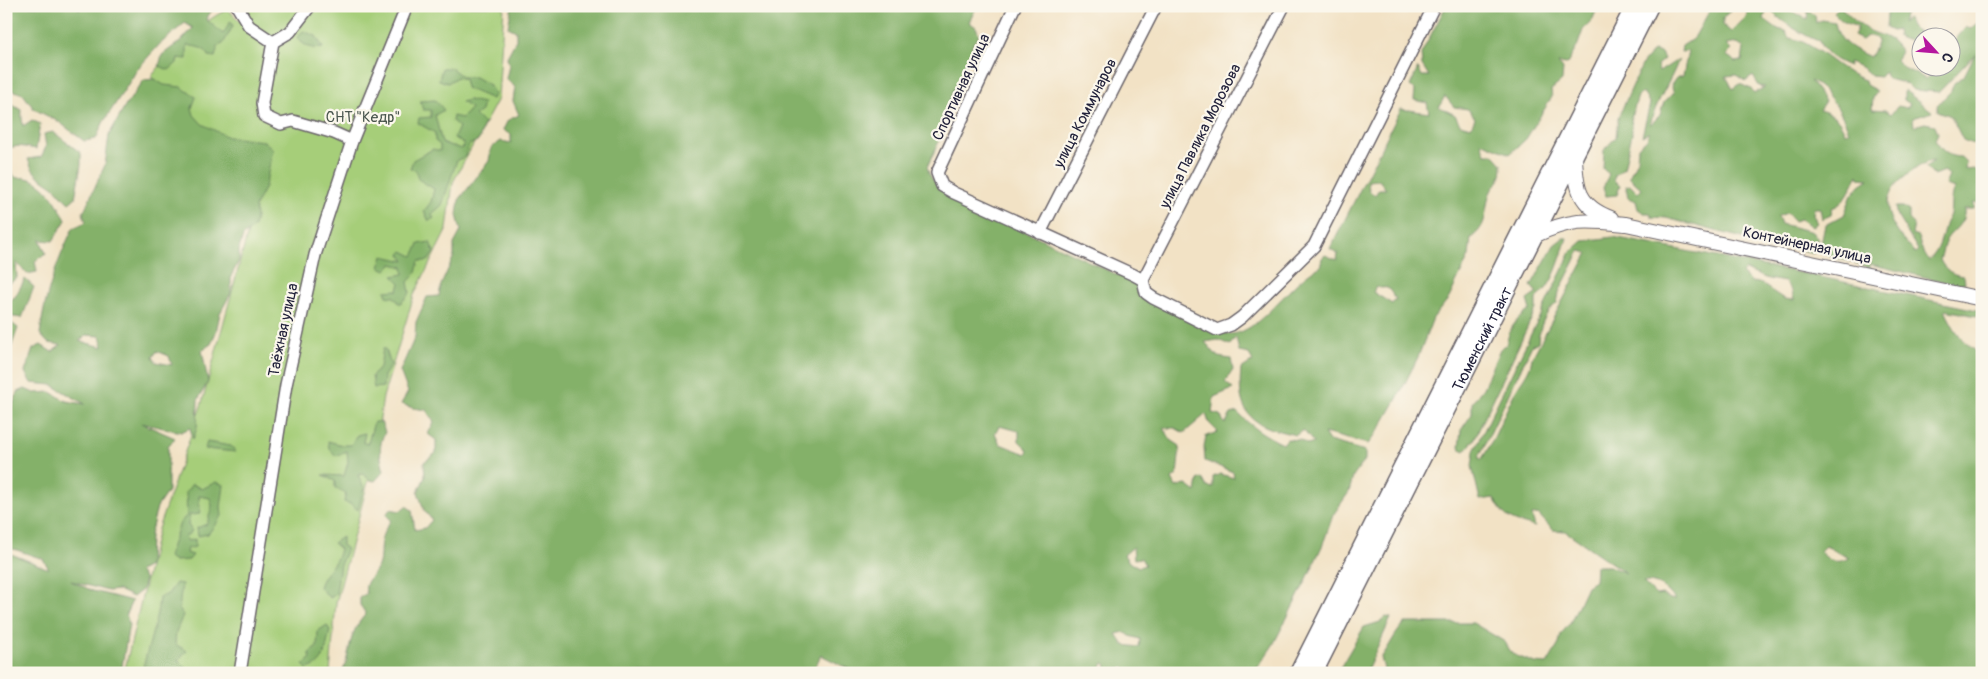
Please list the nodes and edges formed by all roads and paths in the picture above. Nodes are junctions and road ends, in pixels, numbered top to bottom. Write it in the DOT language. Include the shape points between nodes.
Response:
graph roads {
  1 [pos="238,6"];
  2 [pos="310,6"];
  3 [pos="407,6"];
  4 [pos="1015,6"];
  5 [pos="1156,6"];
  6 [pos="1284,6"];
  7 [pos="1434,6"];
  8 [pos="1634,6"];
  9 [pos="1650,6"];
  10 [pos="273,42"];
  11 [pos="352,141"];
  12 [pos="1575,156"];
  13 [pos="1626,224"];
  14 [pos="1040,233"];
  15 [pos="1534,236"];
  16 [pos="1143,280"];
  17 [pos="1982,298"];
  18 [pos="240,673"];
  19 [pos="1298,673"];
  20 [pos="1314,673"];
  1 -- 10 [label="street" via="249,26"];
  2 -- 10 [label="street" via="290,32"];
  3 -- 11 [label="street, Таёжная улица"];
  4 -- 14 [label="street, Спортивная улица" via="938,173 942,186 954,194"];
  5 -- 14 [label="street, улица Коммунаров"];
  6 -- 16 [label="street, улица Павлика Морозова"];
  7 -- 16 [label="street" via="1314,246 1242,317 1217,330 1153,298 1146,293"];
  8 -- 19 [label="main road, Тюменский тракт"];
  9 -- 12 [label="main road, Тюменский тракт"];
  10 -- 11 [label="street" via="262,103 264,116 281,124 293,120"];
  11 -- 18 [label="street, Таёжная улица" via="315,255 296,336"];
  12 -- 13 [label="street, Контейнерная улица" via="1575,177 1582,198 1599,213"];
  12 -- 15 [label="main road, Тюменский тракт"];
  13 -- 15 [label="street, Контейнерная улица" via="1577,220"];
  13 -- 17 [label="street, Контейнерная улица"];
  14 -- 16 [label="street"];
  15 -- 20 [label="main road, Тюменский тракт"];
}
